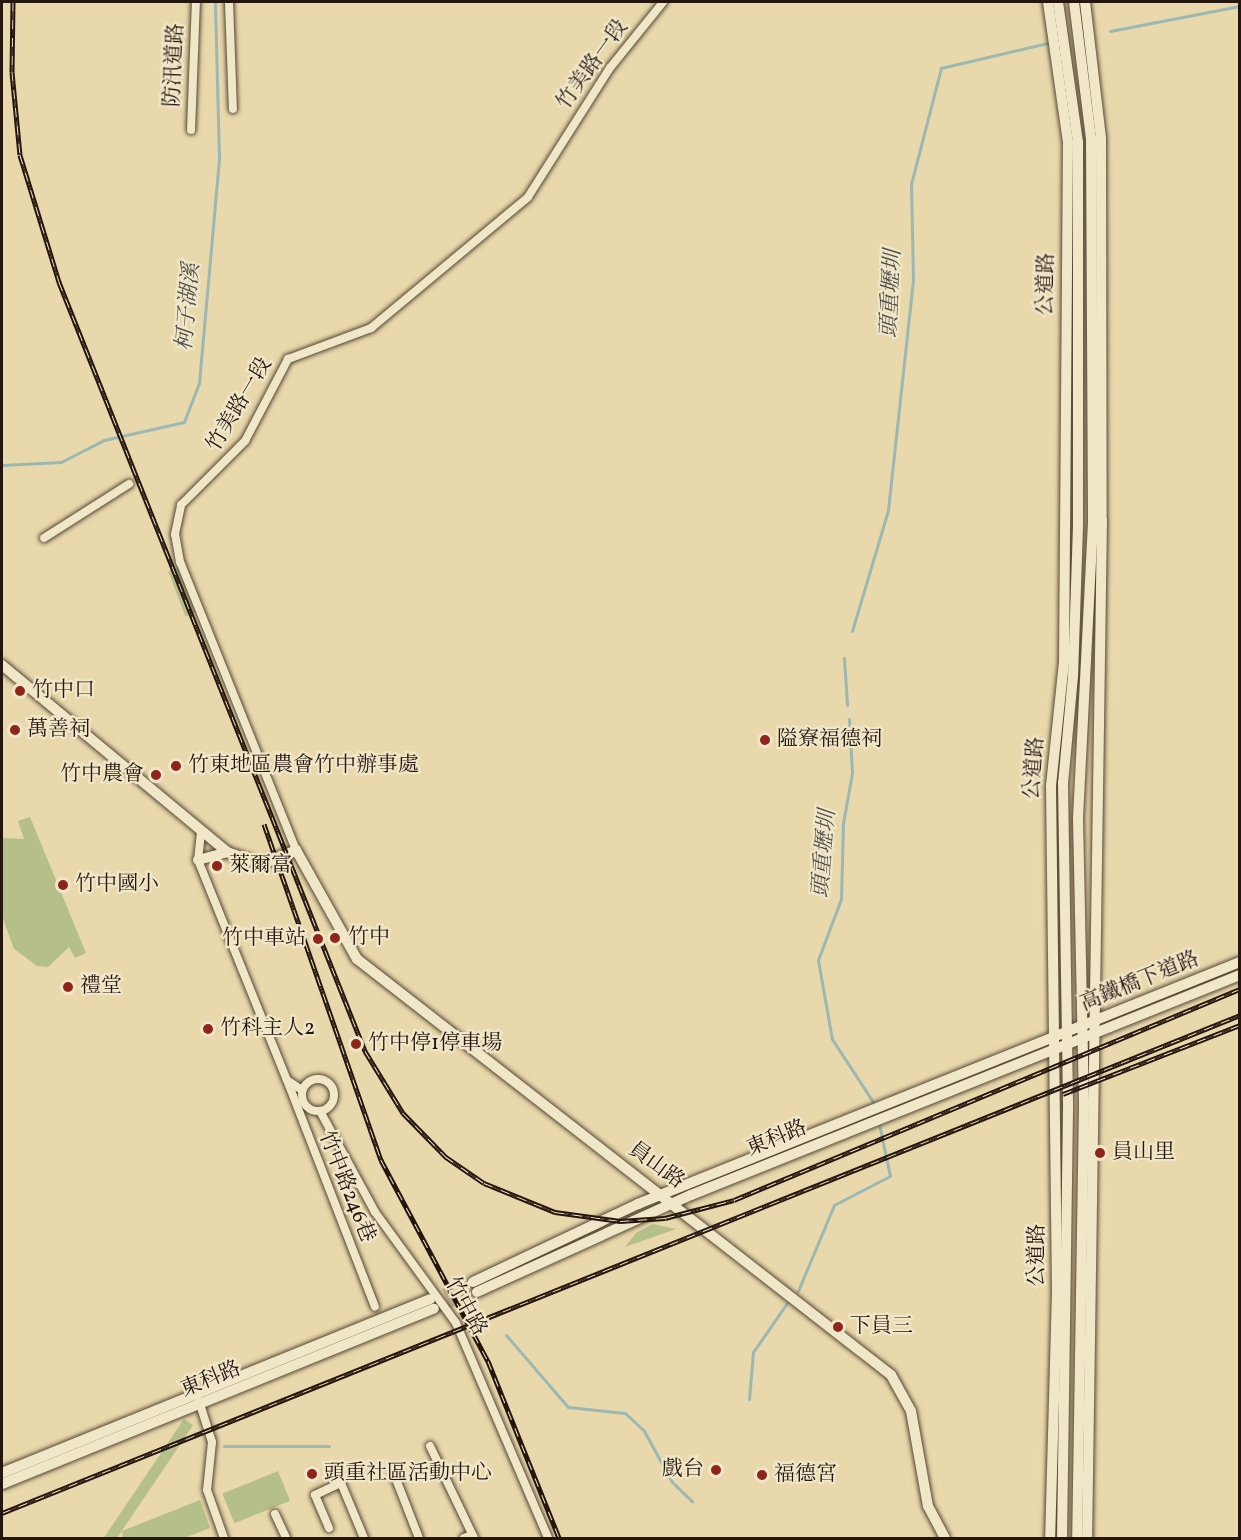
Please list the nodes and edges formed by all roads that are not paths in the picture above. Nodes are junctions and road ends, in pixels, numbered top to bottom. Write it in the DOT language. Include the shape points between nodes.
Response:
graph roads {
  1 [pos="196,2"];
  2 [pos="229,2"];
  3 [pos="663,2"];
  4 [pos="1048,2"];
  5 [pos="1058,2"];
  6 [pos="1074,2"];
  7 [pos="1085,2"];
  8 [pos="233,110"];
  9 [pos="191,130"];
  10 [pos="129,484"];
  11 [pos="44,538"];
  12 [pos="2,665"];
  13 [pos="201,832"];
  14 [pos="296,850"];
  15 [pos="227,852"];
  16 [pos="198,860"];
  17 [pos="1239,962"];
  18 [pos="1239,975"];
  19 [pos="1096,1021"];
  20 [pos="1084,1026"];
  21 [pos="1066,1033"];
  22 [pos="1097,1036"];
  23 [pos="1084,1041"];
  24 [pos="1055,1043"];
  25 [pos="1068,1045"];
  26 [pos="287,1080"];
  27 [pos="303,1090"];
  28 [pos="1095,1100"];
  29 [pos="1084,1104"];
  30 [pos="320,1111"];
  31 [pos="1062,1112"];
  32 [pos="861,1119"];
  33 [pos="661,1195"];
  34 [pos="673,1203"];
  35 [pos="432,1304"];
  36 [pos="375,1307"];
  37 [pos="199,1400"];
  38 [pos="430,1446"];
  39 [pos="1060,1458"];
  40 [pos="2,1473"];
  41 [pos="394,1474"];
  42 [pos="2,1484"];
  43 [pos="275,1514"];
  44 [pos="329,1528"];
  45 [pos="473,1537"];
  46 [pos="224,1539"];
  47 [pos="286,1539"];
  48 [pos="363,1539"];
  49 [pos="419,1539"];
  50 [pos="464,1539"];
  51 [pos="548,1539"];
  52 [pos="945,1539"];
  53 [pos="1050,1539"];
  54 [pos="1062,1539"];
  55 [pos="1077,1539"];
  56 [pos="1087,1539"];
  1 -- 9 [label="street, 防汛道路"];
  2 -- 8 [label="street"];
  3 -- 14 [label="street, 竹美路一段" via="610,68 528,197 371,328 288,359 245,441 182,505 175,534 180,562"];
  4 -- 24 [label="street, 公道路" via="1068,142 1064,662 1051,786"];
  5 -- 21 [label="street, 公道路" via="1078,142 1078,526 1073,676 1063,783"];
  6 -- 20 [label="street, 公道路" via="1091,138 1093,522 1078,818"];
  7 -- 19 [label="street" via="1101,138 1101,661 1092,994"];
  10 -- 11 [label="street"];
  12 -- 13 [label="street"];
  13 -- 15 [label="street"];
  13 -- 16 [label="street"];
  14 -- 15 [label="street" via="262,864"];
  14 -- 33 [label="street, 員山路" via="357,959"];
  15 -- 16 [label="street"];
  16 -- 26 [label="street"];
  17 -- 19 [label="street, 高鐵橋下道路"];
  18 -- 22 [label="street, 高鐵橋下道路"];
  19 -- 20 [label="street, 高鐵橋下道路"];
  19 -- 22 [label="street"];
  20 -- 21 [label="street, 高鐵橋下道路"];
  20 -- 23 [label="street, 公道路"];
  21 -- 24 [label="street, 高鐵橋下道路"];
  21 -- 25 [label="street, 公道路"];
  22 -- 23 [label="street, 東科路"];
  22 -- 28 [label="street"];
  23 -- 25 [label="street, 東科路"];
  23 -- 29 [label="street, 公道路"];
  24 -- 25 [label="street, 東科路"];
  24 -- 31 [label="street, 公道路"];
  24 -- 32 [label="street, 東科路"];
  25 -- 31 [label="street, 公道路"];
  26 -- 27 [label="street"];
  26 -- 36 [label="street, 竹中路246巷"];
  27 -- 30 [label="street" via="306,1105"];
  27 -- 30 [label="street" via="316,1079 329,1084 333,1098"];
  28 -- 29 [label="street"];
  28 -- 56 [label="street"];
  29 -- 55 [label="street, 公道路"];
  30 -- 51 [label="street, 竹中路" via="375,1212 456,1323"];
  31 -- 39 [label="street, 公道路"];
  32 -- 33 [label="street, 東科路"];
  32 -- 34 [label="street, 東科路"];
  33 -- 34 [label="street, 員山路"];
  33 -- 34 [label="street, 東科路" via="475,1287"];
  34 -- 52 [label="street, 員山路" via="891,1375 911,1411 928,1506"];
  35 -- 37 [label="street, 東科路"];
  37 -- 40 [label="street, 東科路"];
  37 -- 42 [label="street, 東科路"];
  37 -- 46 [label="street" via="212,1442 207,1490"];
  38 -- 45 [label="street"];
  39 -- 53 [label="street, 公道路"];
  39 -- 54 [label="street, 公道路"];
  41 -- 49 [label="street"];
  43 -- 47 [label="street"];
  44 -- 48 [label="street" via="315,1495 341,1484"];
  45 -- 50 [label="street"];
}
